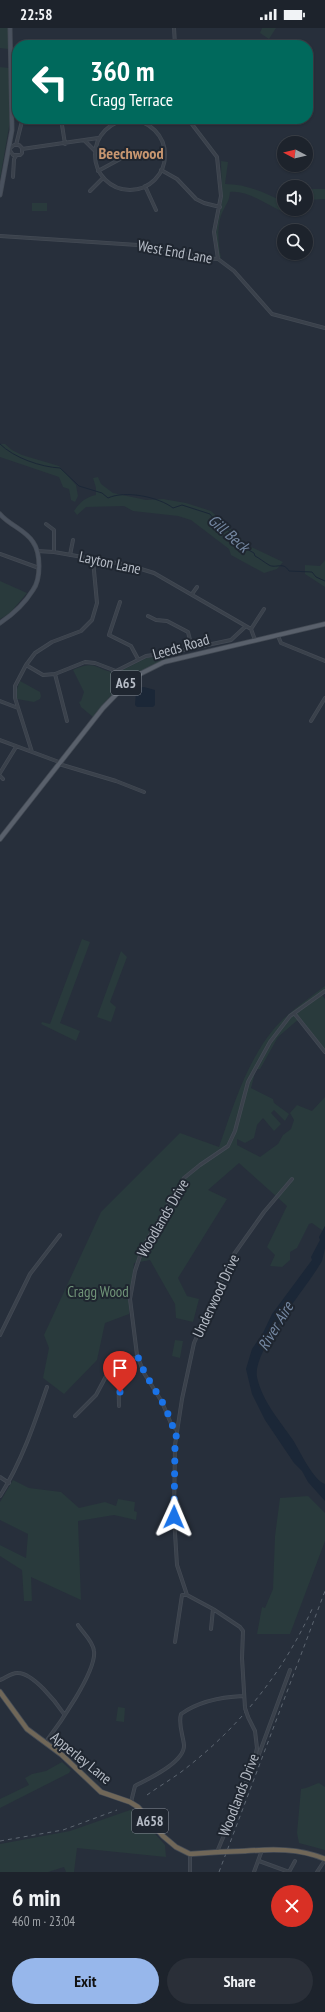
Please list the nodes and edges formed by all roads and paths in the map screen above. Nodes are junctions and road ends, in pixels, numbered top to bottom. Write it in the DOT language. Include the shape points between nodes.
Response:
graph roads {
  1 [pos="10,28"];
  2 [pos="174,28"];
  3 [pos="175,40"];
  4 [pos="12,81"];
  5 [pos="12,118"];
  6 [pos="21,124"];
  7 [pos="114,124"];
  8 [pos="147,124"];
  9 [pos="192,124"];
  10 [pos="62,125"];
  11 [pos="98,138"];
  12 [pos="84,141"];
  13 [pos="65,144"];
  14 [pos="16,145"];
  15 [pos="9,149"];
  16 [pos="22,149"];
  17 [pos="95,151"];
  18 [pos="16,156"];
  19 [pos="122,158"];
  20 [pos="161,170"];
  21 [pos="98,171"];
  22 [pos="13,177"];
  23 [pos="103,178"];
  24 [pos="145,186"];
  25 [pos="90,191"];
  26 [pos="0,195"];
  27 [pos="220,207"];
  28 [pos="156,210"];
  29 [pos="0,236"];
  30 [pos="218,259"];
  31 [pos="325,328"];
  32 [pos="0,514"];
  33 [pos="46,524"];
  34 [pos="73,540"];
  35 [pos="37,551"];
  36 [pos="54,552"];
  37 [pos="0,554"];
  38 [pos="70,555"];
  39 [pos="93,560"];
  40 [pos="39,568"];
  41 [pos="196,587"];
  42 [pos="192,594"];
  43 [pos="120,602"];
  44 [pos="264,609"];
  45 [pos="148,616"];
  46 [pos="0,623"];
  47 [pos="325,624"];
  48 [pos="246,626"];
  49 [pos="251,629"];
  50 [pos="278,636"];
  51 [pos="255,641"];
  52 [pos="192,648"];
  53 [pos="138,659"];
  54 [pos="325,662"];
  55 [pos="26,665"];
  56 [pos="55,674"];
  57 [pos="325,698"];
  58 [pos="0,701"];
  59 [pos="18,708"];
  60 [pos="67,721"];
  61 [pos="311,721"];
  62 [pos="0,740"];
  63 [pos="16,747"];
  64 [pos="32,752"];
  65 [pos="59,763"];
  66 [pos="0,772"];
  67 [pos="0,776"];
  68 [pos="3,779"];
  69 [pos="144,792"];
  70 [pos="0,839"];
  71 [pos="324,992"];
  72 [pos="325,996"];
  73 [pos="294,1013"];
  74 [pos="325,1052"];
  75 [pos="292,1179"];
  76 [pos="60,1235"];
  77 [pos="0,1335"];
  78 [pos="138,1357"];
  79 [pos="118,1364"];
  80 [pos="47,1387"];
  81 [pos="119,1406"];
  82 [pos="75,1416"];
  83 [pos="177,1430"];
  84 [pos="0,1477"];
  85 [pos="9,1483"];
  86 [pos="0,1496"];
  87 [pos="187,1596"];
  88 [pos="213,1609"];
  89 [pos="78,1625"];
  90 [pos="211,1629"];
  91 [pos="175,1642"];
  92 [pos="290,1670"];
  93 [pos="0,1680"];
  94 [pos="0,1692"];
  95 [pos="243,1696"];
  96 [pos="64,1714"];
  97 [pos="45,1744"];
  98 [pos="253,1766"];
  99 [pos="131,1802"];
  100 [pos="262,1850"];
  101 [pos="218,1852"];
  102 [pos="190,1854"];
  103 [pos="325,1859"];
  104 [pos="259,1861"];
  105 [pos="295,1861"];
  106 [pos="190,1872"];
  107 [pos="254,1872"];
  108 [pos="317,1872"];
  1 -- 4 [label="street"];
  2 -- 3 [label="street"];
  5 -- 15 [label="street"];
  6 -- 14 [label="street"];
  7 -- 11 [label="street"];
  8 -- 20 [label="street" via="163,144 165,157"];
  9 -- 27 [label="street" via="217,156 220,168"];
  10 -- 13 [label="street"];
  11 -- 12 [label="street"];
  11 -- 17 [label="street"];
  12 -- 13 [label="street"];
  12 -- 17 [label="street"];
  13 -- 16 [label="street"];
  14 -- 15 [label="street"];
  14 -- 16 [label="street"];
  15 -- 18 [label="street"];
  15 -- 26 [label="street"];
  16 -- 18 [label="street" via="21,154"];
  17 -- 21 [label="street"];
  18 -- 22 [label="street"];
  19 -- 21 [label="street"];
  20 -- 24 [label="street" via="154,180"];
  20 -- 27 [label="street" via="177,179 196,199"];
  21 -- 23 [label="street"];
  23 -- 24 [label="street" via="124,190"];
  23 -- 25 [label="street"];
  24 -- 28 [label="street"];
  27 -- 30 [label="street" via="214,232"];
  29 -- 30 [label="street, West End Lane" via="153,246 201,258"];
  30 -- 31 [label="street, West End Lane" via="234,271 272,314"];
  32 -- 35 [label="street" via="31,538"];
  33 -- 36 [label="street" via="54,530"];
  34 -- 38 [label="street, Layton Lane"];
  35 -- 36 [label="street, Layton Lane"];
  35 -- 40 [label="street"];
  36 -- 38 [label="street, Layton Lane"];
  37 -- 40 [label="street"];
  38 -- 39 [label="street, Layton Lane"];
  39 -- 42 [label="street, Layton Lane" via="128,565 154,573"];
  39 -- 55 [label="street" via="97,603 92,620 81,631 40,649"];
  40 -- 46 [label="street" via="34,589 10,616"];
  41 -- 42 [label="street"];
  42 -- 48 [label="street, Layton Lane"];
  43 -- 53 [label="street" via="109,635 131,646"];
  44 -- 49 [label="street"];
  45 -- 52 [label="street" via="167,621 188,632"];
  47 -- 50 [label="main road, Leeds Road / A65"];
  48 -- 49 [label="street, Layton Lane"];
  48 -- 52 [label="street" via="231,640"];
  49 -- 51 [label="street"];
  50 -- 51 [label="main road, Leeds Road / A65"];
  50 -- 54 [label="street" via="281,643"];
  51 -- 65 [label="main road, Leeds Road / A65" via="164,662 132,678 110,700"];
  52 -- 53 [label="street"];
  53 -- 56 [label="street" via="116,671 85,662"];
  55 -- 56 [label="street" via="43,675"];
  55 -- 59 [label="street" via="15,690"];
  56 -- 60 [label="street"];
  57 -- 61 [label="street"];
  58 -- 59 [label="street"];
  59 -- 64 [label="street"];
  62 -- 63 [label="street"];
  63 -- 64 [label="street"];
  63 -- 66 [label="street"];
  64 -- 65 [label="street"];
  65 -- 69 [label="street"];
  65 -- 70 [label="main road, Leeds Road / A65"];
  67 -- 68 [label="street"];
  71 -- 72 [label="street"];
  71 -- 73 [label="street, Woodlands Drive"];
  73 -- 74 [label="street"];
  73 -- 78 [label="street, Woodlands Drive" via="270,1042 253,1071 228,1146 184,1178 143,1247 130,1299"];
  75 -- 83 [label="street, Underwood Drive" via="232,1256 194,1343"];
  76 -- 77 [label="street" via="30,1274"];
  78 -- 79 [label="street"];
  78 -- 83 [label="street, Woodlands Drive" via="172,1426"];
  79 -- 81 [label="street"];
  79 -- 82 [label="street" via="111,1367 96,1395"];
  80 -- 85 [label="street" via="32,1433"];
  83 -- 87 [label="street" via="174,1517 177,1565"];
  84 -- 85 [label="street"];
  85 -- 86 [label="street"];
  87 -- 88 [label="street, Woodlands Drive"];
  87 -- 91 [label="street, Woodlands Drive" via="182,1595"];
  88 -- 90 [label="street"];
  88 -- 95 [label="street, Woodlands Drive" via="243,1631"];
  89 -- 96 [label="street" via="92,1644 94,1656 83,1685"];
  92 -- 98 [label="street"];
  93 -- 96 [label="street" via="20,1672 41,1687"];
  94 -- 97 [label="highway, Apperley Lane / A658" via="27,1729"];
  95 -- 98 [label="street, Woodlands Drive, bridge" via="248,1717 255,1731 257,1748"];
  95 -- 99 [label="street" via="221,1697 181,1714 184,1746 181,1756 135,1786"];
  96 -- 97 [label="street"];
  97 -- 99 [label="highway, Apperley Lane / A658" via="66,1759 101,1792"];
  98 -- 101 [label="street, Woodlands Drive"];
  99 -- 102 [label="highway, Apperley Lane / A658" via="167,1840"];
  100 -- 101 [label="highway, bridge"];
  100 -- 103 [label="highway" via="298,1851"];
  100 -- 104 [label="street"];
  101 -- 102 [label="highway"];
  102 -- 106 [label="street"];
  103 -- 108 [label="street"];
  104 -- 105 [label="street" via="289,1872"];
  104 -- 107 [label="street"];
}
